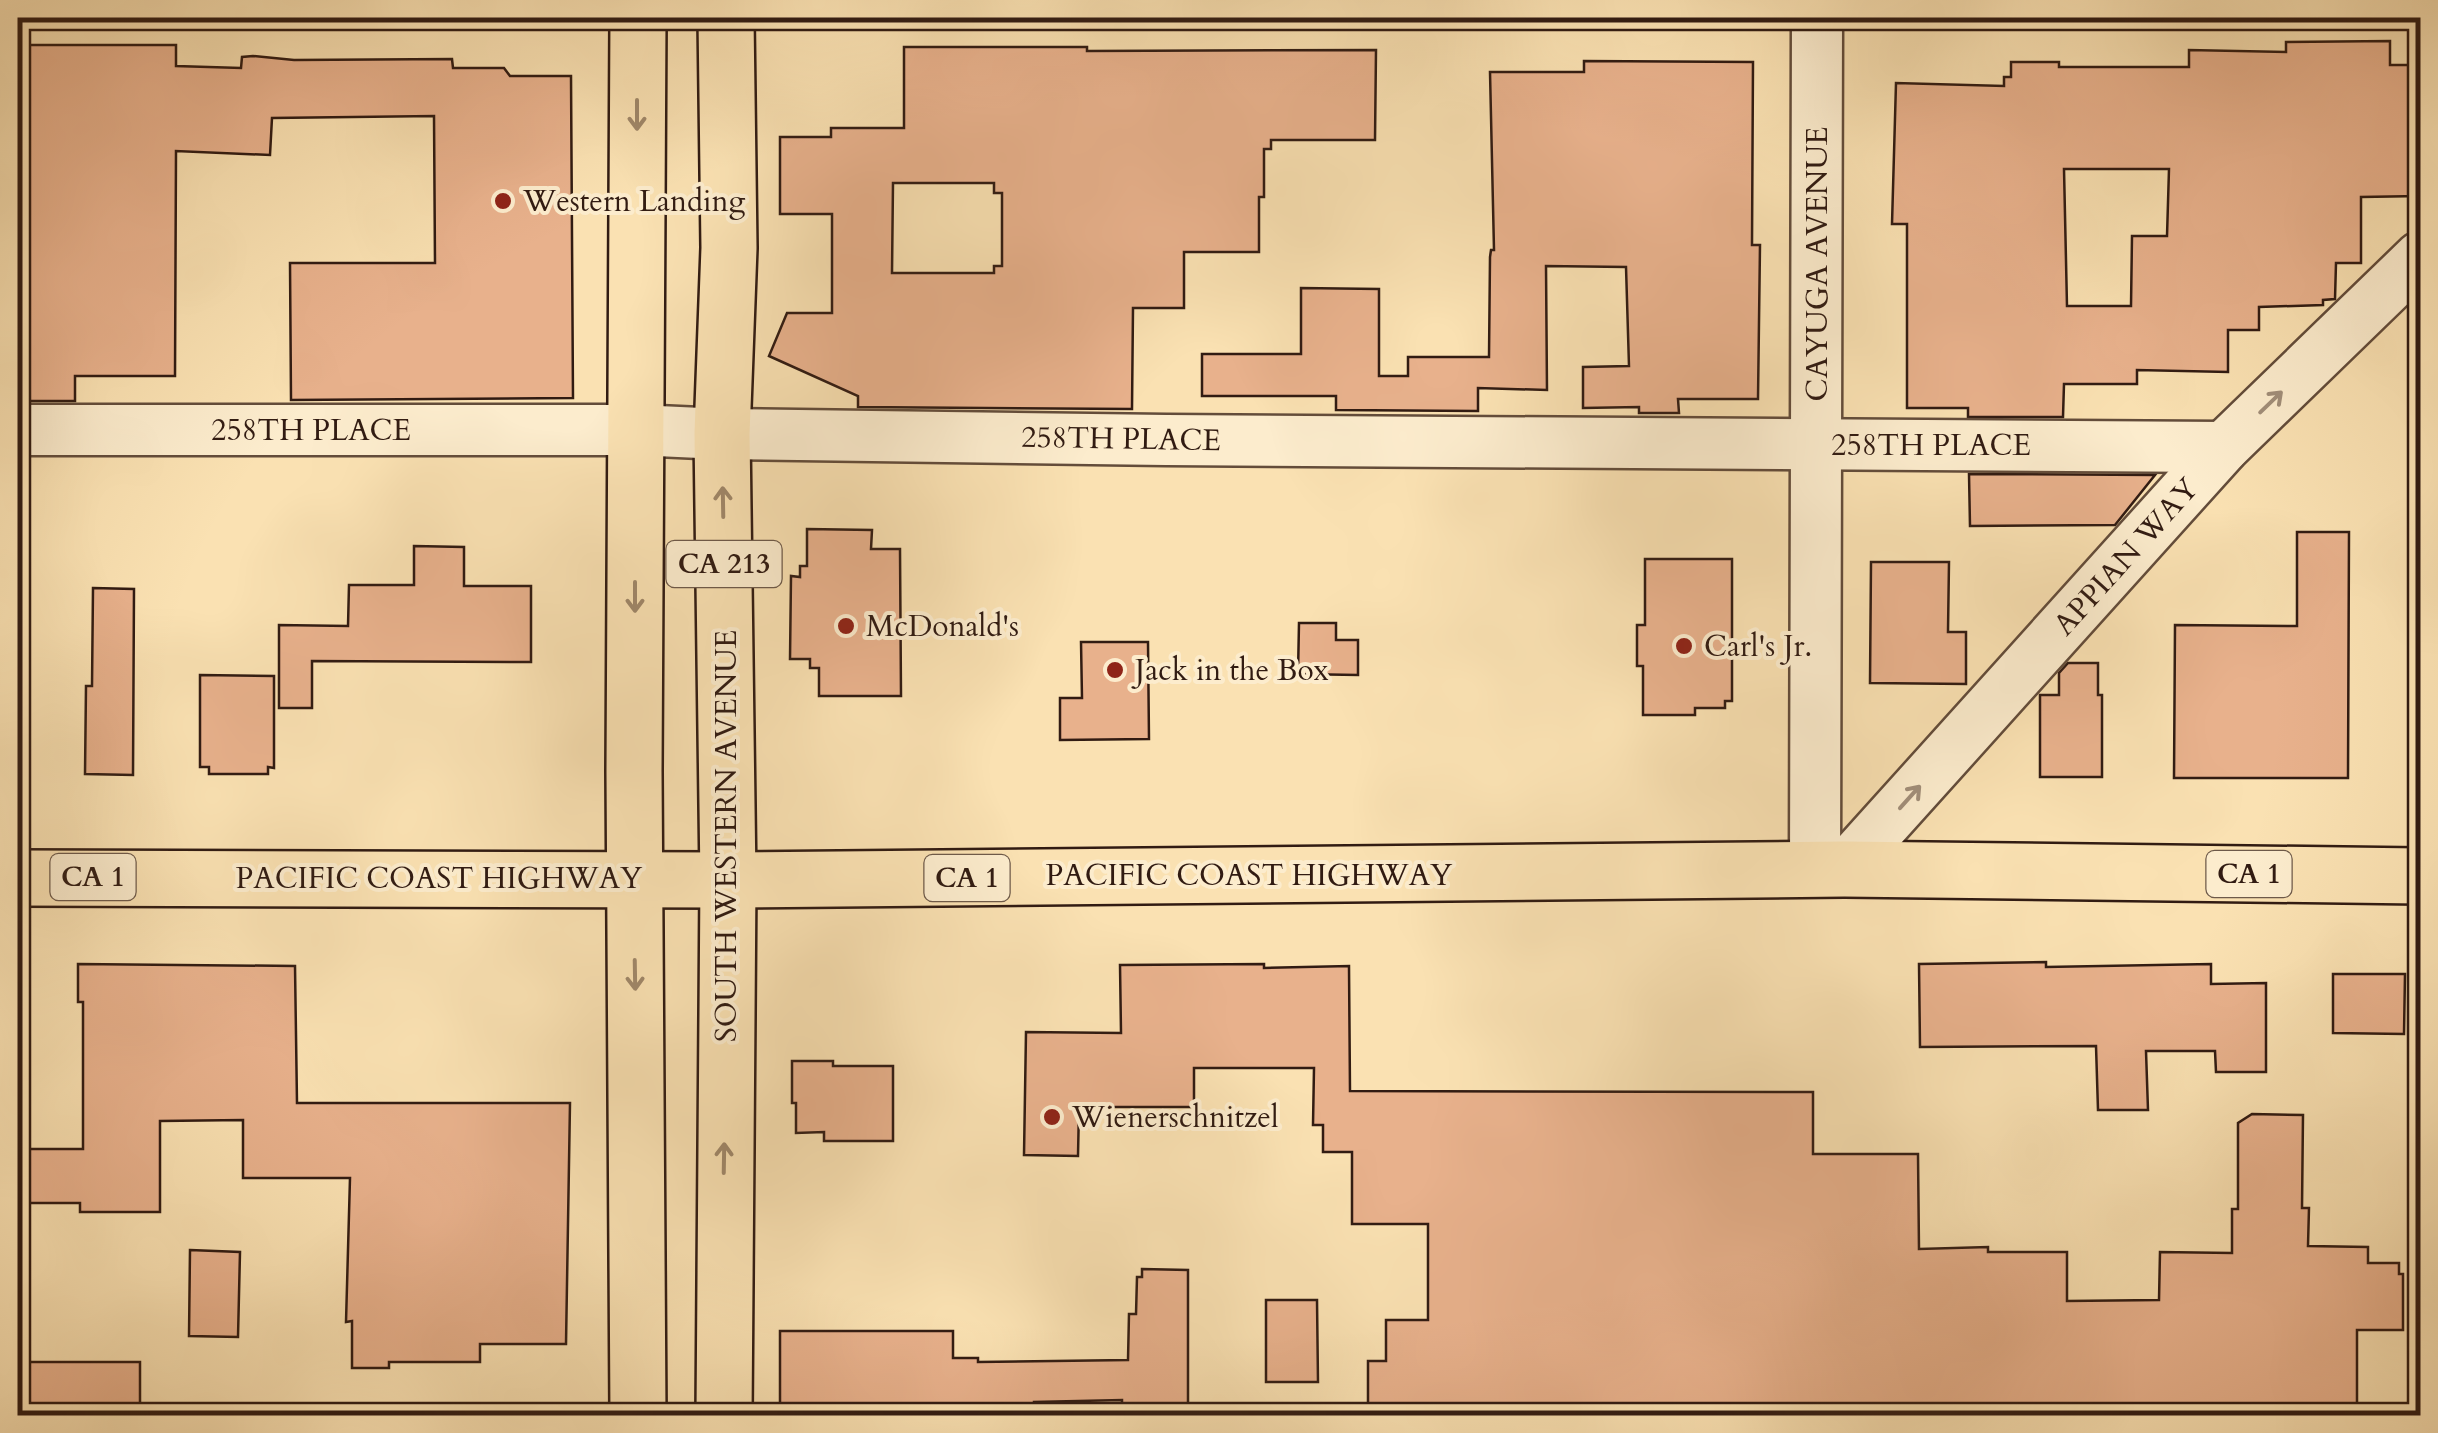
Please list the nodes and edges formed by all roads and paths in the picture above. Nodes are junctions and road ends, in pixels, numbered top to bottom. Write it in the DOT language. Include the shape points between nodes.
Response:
graph roads {
  1 [pos="638,18"];
  2 [pos="726,18"];
  3 [pos="1817,18"];
  4 [pos="2420,257"];
  5 [pos="18,430"];
  6 [pos="636,430"];
  7 [pos="722,434"];
  8 [pos="1818,444"];
  9 [pos="2224,447"];
  10 [pos="1830,870"];
  11 [pos="2420,876"];
  12 [pos="18,878"];
  13 [pos="635,878"];
  14 [pos="728,880"];
  15 [pos="638,1416"];
  16 [pos="724,1416"];
  1 -- 6 [label="main road, CA 213, one-way"];
  2 -- 7 [label="main road, SOUTH WESTERN AVENUE / CA 213" via="729,248"];
  3 -- 8 [label="street, CAYUGA AVENUE"];
  9 -- 4 [label="street, APPIAN WAY, one-way"];
  5 -- 6 [label="street, 258TH PLACE"];
  6 -- 7 [label="street, 258TH PLACE"];
  6 -- 13 [label="main road, CA 213, one-way"];
  7 -- 8 [label="street, 258TH PLACE"];
  14 -- 7 [label="main road, SOUTH WESTERN AVENUE / CA 213, one-way"];
  8 -- 9 [label="street, 258TH PLACE"];
  8 -- 10 [label="street, CAYUGA AVENUE"];
  10 -- 9 [label="street, APPIAN WAY, one-way"];
  10 -- 11 [label="main road, PACIFIC COAST HIGHWAY / CA 1"];
  10 -- 14 [label="main road, PACIFIC COAST HIGHWAY / CA 1"];
  12 -- 13 [label="main road, PACIFIC COAST HIGHWAY / CA 1"];
  13 -- 14 [label="main road, PACIFIC COAST HIGHWAY / CA 1"];
  13 -- 15 [label="main road, CA 213, one-way"];
  16 -- 14 [label="main road, SOUTH WESTERN AVENUE / CA 213, one-way"];
}
